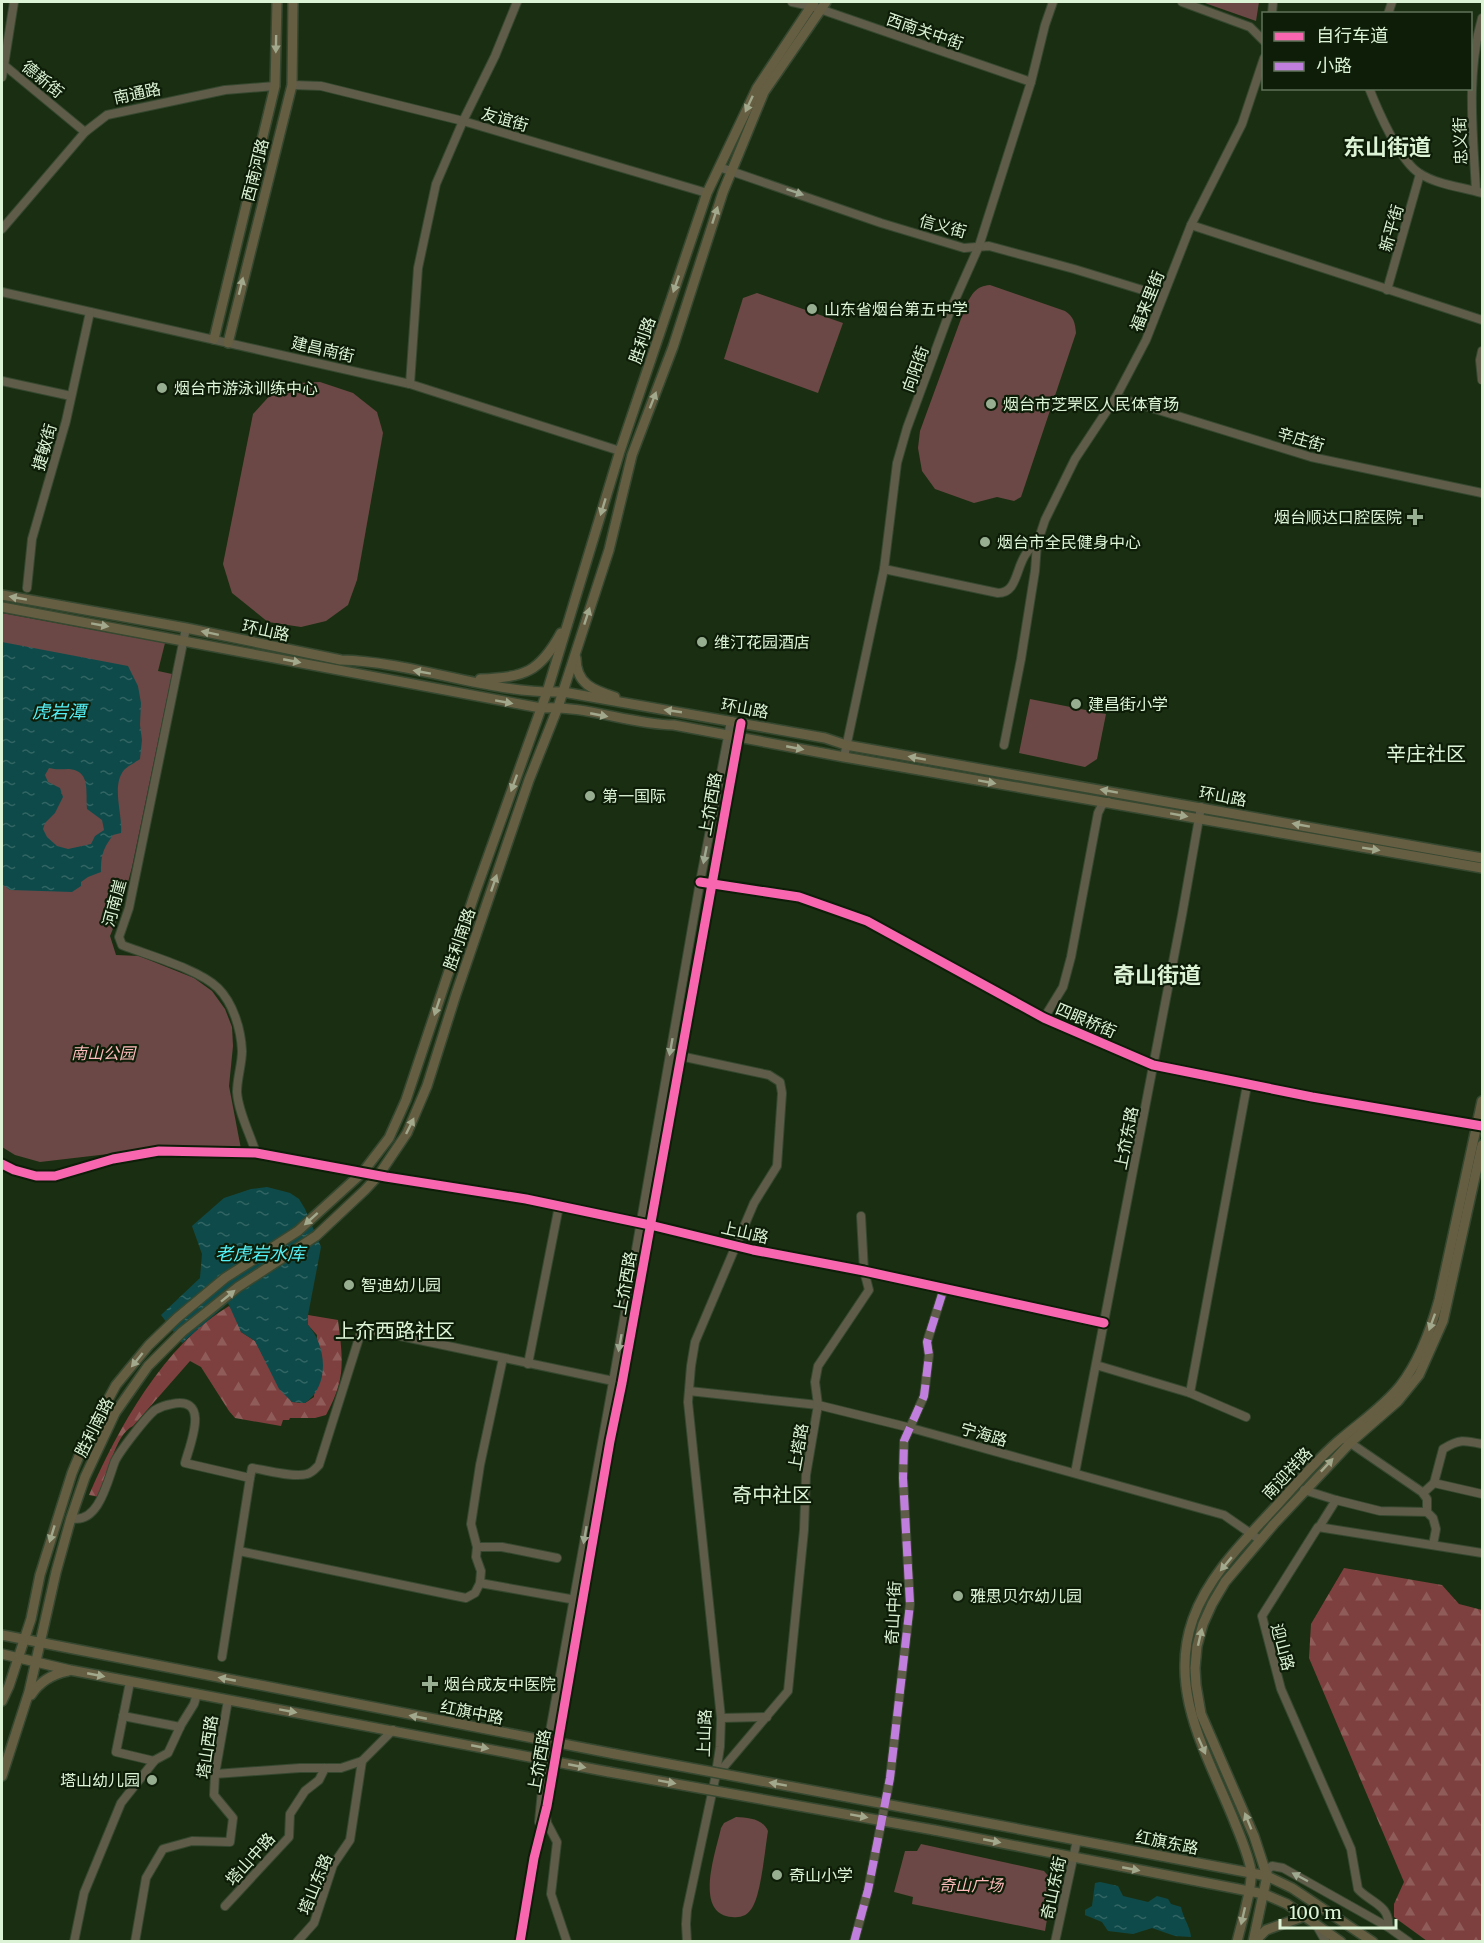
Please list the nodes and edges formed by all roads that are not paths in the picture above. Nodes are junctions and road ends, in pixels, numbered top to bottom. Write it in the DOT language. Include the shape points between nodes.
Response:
graph roads {
  1 [pos="14,2"];
  2 [pos="277,2"];
  3 [pos="293,2"];
  4 [pos="517,2"];
  5 [pos="792,2"];
  6 [pos="1053,2"];
  7 [pos="1182,2"];
  8 [pos="818,4"];
  9 [pos="1482,18"];
  10 [pos="1262,40"];
  11 [pos="1262,61"];
  12 [pos="4,65"];
  13 [pos="2,77"];
  14 [pos="1031,82"];
  15 [pos="292,85"];
  16 [pos="275,86"];
  17 [pos="1370,90"];
  18 [pos="463,121"];
  19 [pos="85,132"];
  20 [pos="719,167"];
  21 [pos="732,170"];
  22 [pos="1420,174"];
  23 [pos="1479,192"];
  24 [pos="707,193"];
  25 [pos="1191,225"];
  26 [pos="2,229"];
  27 [pos="979,246"];
  28 [pos="1387,290"];
  29 [pos="2,292"];
  30 [pos="1162,296"];
  31 [pos="90,312"];
  32 [pos="1482,320"];
  33 [pos="214,339"];
  34 [pos="228,343"];
  35 [pos="1482,351"];
  36 [pos="1482,380"];
  37 [pos="2,381"];
  38 [pos="410,384"];
  39 [pos="71,396"];
  40 [pos="1116,397"];
  41 [pos="620,451"];
  42 [pos="632,455"];
  43 [pos="1482,494"];
  44 [pos="1036,544"];
  45 [pos="884,569"];
  46 [pos="27,588"];
  47 [pos="2,595"];
  48 [pos="2,607"];
  49 [pos="570,615"];
  50 [pos="186,628"];
  51 [pos="183,640"];
  52 [pos="578,645"];
  53 [pos="367,662"];
  54 [pos="364,676"];
  55 [pos="452,677"];
  56 [pos="563,692"];
  57 [pos="547,693"];
  58 [pos="558,707"];
  59 [pos="643,707"];
  60 [pos="541,708"];
  61 [pos="736,722"];
  62 [pos="732,737"];
  63 [pos="846,745"];
  64 [pos="1004,745"];
  65 [pos="844,757"];
  66 [pos="1108,802"];
  67 [pos="1201,807"];
  68 [pos="1198,819"];
  69 [pos="1482,858"];
  70 [pos="1482,868"];
  71 [pos="700,882"];
  72 [pos="710,884"];
  73 [pos="1044,1018"];
  74 [pos="680,1056"];
  75 [pos="1154,1065"];
  76 [pos="1247,1085"];
  77 [pos="1482,1101"];
  78 [pos="1480,1125"];
  79 [pos="1482,1144"];
  80 [pos="256,1153"];
  81 [pos="2,1164"];
  82 [pos="363,1172"];
  83 [pos="378,1176"];
  84 [pos="559,1206"];
  85 [pos="861,1216"];
  86 [pos="646,1224"];
  87 [pos="736,1245"];
  88 [pos="864,1271"];
  89 [pos="944,1288"];
  90 [pos="1104,1323"];
  91 [pos="503,1359"];
  92 [pos="528,1364"];
  93 [pos="1096,1365"];
  94 [pos="613,1382"];
  95 [pos="622,1383"];
  96 [pos="689,1391"];
  97 [pos="1190,1393"];
  98 [pos="818,1405"];
  99 [pos="1246,1417"];
  100 [pos="911,1428"];
  101 [pos="1346,1440"];
  102 [pos="1482,1444"];
  103 [pos="1075,1473"];
  104 [pos="250,1478"];
  105 [pos="1434,1483"];
  106 [pos="1304,1490"];
  107 [pos="1423,1492"];
  108 [pos="1482,1494"];
  109 [pos="1335,1500"];
  110 [pos="1426,1512"];
  111 [pos="71,1518"];
  112 [pos="1321,1524"];
  113 [pos="1252,1533"];
  114 [pos="1260,1540"];
  115 [pos="1433,1545"];
  116 [pos="477,1547"];
  117 [pos="238,1551"];
  118 [pos="1482,1553"];
  119 [pos="557,1558"];
  120 [pos="480,1583"];
  121 [pos="573,1599"];
  122 [pos="582,1600"];
  123 [pos="2,1635"];
  124 [pos="23,1639"];
  125 [pos="40,1643"];
  126 [pos="2,1654"];
  127 [pos="222,1656"];
  128 [pos="19,1657"];
  129 [pos="36,1663"];
  130 [pos="70,1670"];
  131 [pos="130,1682"];
  132 [pos="197,1694"];
  133 [pos="228,1700"];
  134 [pos="2,1701"];
  135 [pos="25,1704"];
  136 [pos="123,1716"];
  137 [pos="767,1717"];
  138 [pos="721,1718"];
  139 [pos="180,1727"];
  140 [pos="393,1730"];
  141 [pos="553,1743"];
  142 [pos="550,1760"];
  143 [pos="154,1761"];
  144 [pos="362,1761"];
  145 [pos="325,1768"];
  146 [pos="215,1774"];
  147 [pos="2,1776"];
  148 [pos="715,1779"];
  149 [pos="544,1805"];
  150 [pos="939,1814"];
  151 [pos="934,1830"];
  152 [pos="1077,1840"];
  153 [pos="1074,1858"];
  154 [pos="1251,1873"];
  155 [pos="1267,1876"];
  156 [pos="1248,1891"];
  157 [pos="1264,1894"];
  158 [pos="225,1906"];
  159 [pos="1305,1916"];
  160 [pos="1315,1922"];
  161 [pos="1388,1927"];
  162 [pos="74,1941"];
  163 [pos="135,1941"];
  164 [pos="297,1941"];
  165 [pos="519,1941"];
  166 [pos="567,1941"];
  167 [pos="687,1941"];
  168 [pos="854,1941"];
  169 [pos="1055,1941"];
  170 [pos="1237,1941"];
  171 [pos="1254,1941"];
  172 [pos="1326,1941"];
  173 [pos="1341,1941"];
  174 [pos="1373,1941"];
  175 [pos="1409,1941"];
  1 -- 12 [label="street, 德新街"];
  2 -- 16 [label="main road, 西南河路, one-way"];
  3 -- 15 [label="main road, 西南河路"];
  4 -- 18 [label="street"];
  5 -- 8 [label="street, 西南关中街"];
  6 -- 14 [label="street, 向阳街"];
  7 -- 10 [label="street" via="1250,27"];
  8 -- 14 [label="street, 西南关中街"];
  8 -- 20 [label="main road, 胜利路, one-way" via="757,88"];
  8 -- 21 [label="main road, 胜利路" via="764,92"];
  9 -- 23 [label="street, 忠义街" via="1473,65 1473,132"];
  11 -- 25 [label="street, 福来里街" via="1242,124"];
  12 -- 13 [label="street"];
  12 -- 19 [label="street, 德新街"];
  14 -- 27 [label="street, 向阳街"];
  15 -- 16 [label="main road, 南通路"];
  15 -- 18 [label="street, 友谊街" via="321,86"];
  34 -- 15 [label="main road, 西南河路, one-way"];
  16 -- 19 [label="street, 南通路" via="225,90 107,115"];
  16 -- 33 [label="main road, 西南河路"];
  17 -- 22 [label="street" via="1401,152"];
  18 -- 24 [label="street, 友谊街"];
  18 -- 38 [label="street" via="436,184 418,268"];
  19 -- 26 [label="street, 南通路"];
  20 -- 21 [label="street, 信义街"];
  20 -- 24 [label="main road, 胜利路"];
  21 -- 27 [label="street, 信义街, one-way" via="881,223 964,248"];
  42 -- 21 [label="main road, 胜利路, one-way"];
  22 -- 23 [label="street"];
  22 -- 28 [label="street, 新平街"];
  24 -- 41 [label="main road, 胜利路, one-way"];
  25 -- 28 [label="street"];
  25 -- 30 [label="street, 福来里街"];
  27 -- 30 [label="street, 信义街"];
  27 -- 45 [label="street, 向阳街" via="950,311 897,464"];
  28 -- 32 [label="street"];
  29 -- 31 [label="street, 建昌南街"];
  30 -- 40 [label="street, 福来里街" via="1146,340"];
  31 -- 33 [label="street, 建昌南街"];
  31 -- 39 [label="street, 捷敏街"];
  33 -- 34 [label="street, 建昌南街"];
  34 -- 38 [label="street, 建昌南街"];
  35 -- 36 [label="street"];
  37 -- 39 [label="street"];
  38 -- 41 [label="street, 建昌南街"];
  39 -- 46 [label="street, 捷敏街" via="32,539"];
  40 -- 43 [label="street, 辛庄街" via="1311,458"];
  40 -- 44 [label="street, 福来里街" via="1075,459"];
  41 -- 42 [label="main road, 建昌南街"];
  41 -- 49 [label="main road, 胜利路, one-way"];
  52 -- 42 [label="main road, 胜利路, one-way" via="609,550"];
  44 -- 45 [label="street, 福来里街" via="1024,555 1012,587 1002,593"];
  44 -- 64 [label="street, 福来里街" via="1021,659"];
  45 -- 63 [label="street, 向阳街"];
  50 -- 47 [label="main road, 环山路, one-way"];
  48 -- 51 [label="main road, 环山路, one-way"];
  49 -- 55 [label="main road" via="550,652 528,672 482,679"];
  49 -- 57 [label="main road, 胜利路"];
  50 -- 51 [label="street, 河南崖"];
  53 -- 50 [label="main road, 环山路, one-way"];
  51 -- 54 [label="main road, 环山路, one-way"];
  51 -- 80 [label="street, 河南崖" via="129,908 119,937 122,945 199,975 217,987 230,1006 242,1052 237,1094"];
  52 -- 56 [label="main road, 胜利路"];
  52 -- 59 [label="main road" via="577,668 585,683"];
  53 -- 54 [label="main road"];
  55 -- 53 [label="main road, 环山路, one-way"];
  54 -- 60 [label="main road, 环山路, one-way"];
  55 -- 57 [label="main road, 环山路"];
  56 -- 57 [label="main road, 环山路"];
  56 -- 58 [label="main road, 胜利路"];
  56 -- 59 [label="main road, 环山路"];
  57 -- 60 [label="main road, 胜利路"];
  58 -- 60 [label="main road, 环山路"];
  58 -- 62 [label="main road, 环山路, one-way"];
  83 -- 58 [label="main road, 胜利南路, one-way" via="407,1133 424,1094 526,790"];
  61 -- 59 [label="main road, 环山路, one-way"];
  60 -- 82 [label="main road, 胜利南路, one-way" via="406,1100 389,1138"];
  61 -- 62 [label="street, 上夼西路"];
  61 -- 63 [label="main road, 环山路"];
  62 -- 65 [label="main road, 环山路, one-way"];
  62 -- 71 [label="street, 上夼西路, one-way"];
  62 -- 72 [label="street, 上夼西路"];
  63 -- 65 [label="street, 向阳街"];
  67 -- 63 [label="main road, 环山路, one-way"];
  65 -- 66 [label="main road, 环山路, one-way"];
  66 -- 68 [label="main road, 环山路, one-way"];
  66 -- 73 [label="street" via="1098,813 1063,987"];
  67 -- 68 [label="street, 上夼东路"];
  69 -- 67 [label="main road, 环山路, one-way"];
  68 -- 70 [label="main road, 环山路, one-way"];
  68 -- 75 [label="street, 上夼东路"];
  71 -- 72 [label="street, 四眼桥街"];
  71 -- 86 [label="street, 上夼西路, one-way"];
  72 -- 73 [label="street, 四眼桥街" via="799,897 867,921"];
  72 -- 74 [label="street, 上夼西路"];
  73 -- 75 [label="street, 四眼桥街"];
  74 -- 86 [label="street, 上夼西路"];
  74 -- 87 [label="street, 上山路" via="769,1075 780,1082 777,1166 754,1203"];
  75 -- 76 [label="street, 四眼桥街"];
  75 -- 90 [label="street, 上夼东路"];
  76 -- 78 [label="street, 四眼桥街"];
  76 -- 97 [label="street"];
  77 -- 78 [label="main road, 南迎祥路"];
  78 -- 101 [label="main road, 南迎祥路, one-way" via="1440,1300 1421,1351 1390,1397"];
  79 -- 101 [label="main road, 南迎祥路" via="1448,1302 1430,1353 1409,1389 1383,1415"];
  80 -- 81 [label="street, 上山路" via="159,1151 55,1176 36,1176"];
  80 -- 82 [label="street, 上山路"];
  82 -- 83 [label="street, 上山路"];
  82 -- 124 [label="main road, 胜利南路, one-way" via="298,1231 225,1278 177,1318 116,1386 72,1473"];
  83 -- 84 [label="street, 上山路"];
  111 -- 83 [label="main road, 胜利南路, one-way" via="115,1413 148,1366 182,1332 238,1287 316,1236"];
  84 -- 86 [label="street, 上山路"];
  84 -- 92 [label="street"];
  85 -- 88 [label="street, 上塔路"];
  86 -- 87 [label="street, 上山路"];
  86 -- 94 [label="street, 上夼西路, one-way"];
  86 -- 95 [label="street, 上夼西路"];
  87 -- 88 [label="street, 上山路"];
  87 -- 96 [label="street, 上山路" via="695,1342"];
  88 -- 89 [label="street, 上山路"];
  88 -- 98 [label="street, 上塔路" via="868,1290 818,1366 814,1382"];
  89 -- 90 [label="street, 上山路"];
  89 -- 100 [label="street, 奇山中街" via="927,1342 924,1396"];
  90 -- 93 [label="street, 上夼东路"];
  91 -- 92 [label="street"];
  91 -- 104 [label="street" via="362,1331 319,1465 305,1475 252,1468"];
  91 -- 116 [label="street" via="471,1524"];
  92 -- 94 [label="street"];
  93 -- 97 [label="street"];
  93 -- 103 [label="street, 上夼东路"];
  94 -- 95 [label="street"];
  94 -- 121 [label="street, 上夼西路, one-way"];
  95 -- 122 [label="street, 上夼西路"];
  96 -- 98 [label="street, 宁海路"];
  96 -- 138 [label="street, 上山路"];
  97 -- 99 [label="street"];
  98 -- 100 [label="street, 宁海路"];
  98 -- 137 [label="street, 上塔路" via="806,1475 788,1691"];
  100 -- 103 [label="street, 宁海路"];
  100 -- 168 [label="street, 奇山中街" via="904,1441 903,1478 910,1604 890,1778"];
  106 -- 101 [label="main road, 南迎祥路, one-way"];
  101 -- 107 [label="street"];
  101 -- 113 [label="main road, 南迎祥路" via="1307,1472"];
  102 -- 105 [label="street" via="1456,1441 1443,1449"];
  103 -- 113 [label="street, 宁海路" via="1224,1515"];
  104 -- 111 [label="street" via="185,1463 197,1419 195,1411 190,1405 165,1405 153,1411 122,1450 108,1487 90,1513 82,1519"];
  104 -- 117 [label="street"];
  105 -- 107 [label="street"];
  105 -- 108 [label="street"];
  106 -- 109 [label="street"];
  106 -- 114 [label="main road, 南迎祥路"];
  107 -- 110 [label="street"];
  109 -- 110 [label="street" via="1380,1511"];
  109 -- 112 [label="street"];
  110 -- 115 [label="street" via="1436,1529"];
  111 -- 125 [label="main road, 胜利南路"];
  113 -- 114 [label="street, 宁海路"];
  113 -- 154 [label="main road, 南迎祥路, one-way" via="1201,1600 1192,1622 1185,1666 1186,1698 1195,1728 1242,1841"];
  155 -- 114 [label="main road, 南迎祥路, one-way" via="1201,1714 1196,1676 1197,1646 1212,1604"];
  115 -- 118 [label="street, 迎山路"];
  115 -- 161 [label="street, 迎山路" via="1318,1527 1262,1616 1281,1689 1351,1849 1358,1889 1386,1912"];
  116 -- 119 [label="street" via="502,1547"];
  116 -- 120 [label="street"];
  117 -- 120 [label="street" via="465,1598 475,1593"];
  117 -- 127 [label="street"];
  120 -- 121 [label="street"];
  121 -- 122 [label="street"];
  121 -- 141 [label="street, 上夼西路"];
  122 -- 141 [label="street, 上夼西路"];
  123 -- 124 [label="main road, 红旗中路"];
  124 -- 125 [label="main road, 红旗中路"];
  124 -- 128 [label="main road, 胜利南路"];
  125 -- 129 [label="main road, 胜利南路"];
  141 -- 125 [label="main road, 红旗中路, one-way"];
  126 -- 128 [label="main road, 红旗中路"];
  128 -- 129 [label="main road, 红旗中路"];
  128 -- 134 [label="main road, 胜利南路"];
  129 -- 130 [label="main road, 红旗中路"];
  129 -- 135 [label="main road, 胜利南路"];
  130 -- 131 [label="main road, 红旗中路, one-way"];
  130 -- 135 [label="main road" via="43,1681"];
  131 -- 132 [label="main road, 红旗中路"];
  131 -- 136 [label="street"];
  132 -- 133 [label="main road, 红旗中路"];
  132 -- 139 [label="street"];
  133 -- 140 [label="main road, 红旗中路, one-way"];
  133 -- 146 [label="street, 塔山西路"];
  135 -- 147 [label="main road, 胜利南路"];
  136 -- 139 [label="street"];
  136 -- 143 [label="street" via="116,1752"];
  137 -- 138 [label="street"];
  137 -- 148 [label="street, 上塔路"];
  138 -- 148 [label="street, 上山路"];
  139 -- 143 [label="street" via="168,1753"];
  140 -- 142 [label="main road, 红旗中路, one-way"];
  140 -- 144 [label="street"];
  141 -- 142 [label="street, 上夼西路"];
  150 -- 141 [label="main road, 红旗中路, one-way, bridge"];
  142 -- 149 [label="street, 上夼西路"];
  142 -- 151 [label="main road, 红旗中路, one-way, bridge"];
  143 -- 162 [label="street" via="121,1803 84,1893"];
  144 -- 145 [label="street"];
  144 -- 164 [label="street, 塔山东路" via="350,1840 333,1865 314,1923"];
  145 -- 146 [label="street"];
  145 -- 158 [label="street, 塔山中路" via="290,1814 289,1837"];
  146 -- 163 [label="street, 塔山西路" via="214,1795 233,1818 230,1842 192,1841 163,1849 146,1878"];
  148 -- 167 [label="street, 上山路" via="687,1910"];
  149 -- 165 [label="street, 上夼西路"];
  149 -- 166 [label="street" via="547,1823 557,1842 551,1894"];
  150 -- 152 [label="main road, 红旗东路"];
  151 -- 153 [label="main road, 红旗东路, one-way"];
  152 -- 153 [label="street, 奇山东街"];
  152 -- 154 [label="main road, 红旗东路"];
  153 -- 156 [label="main road, 红旗东路, one-way"];
  153 -- 169 [label="street, 奇山东街"];
  154 -- 155 [label="main road, 红旗东路"];
  154 -- 156 [label="main road"];
  155 -- 157 [label="main road"];
  161 -- 155 [label="street, one-way" via="1283,1868 1272,1866"];
  155 -- 174 [label="main road, 红旗东路"];
  156 -- 157 [label="main road"];
  156 -- 170 [label="main road, one-way"];
  157 -- 159 [label="main road"];
  157 -- 171 [label="main road"];
  159 -- 160 [label="main road"];
  159 -- 171 [label="main road" via="1266,1930"];
  160 -- 172 [label="street"];
  160 -- 173 [label="main road"];
  161 -- 175 [label="street"];
}
